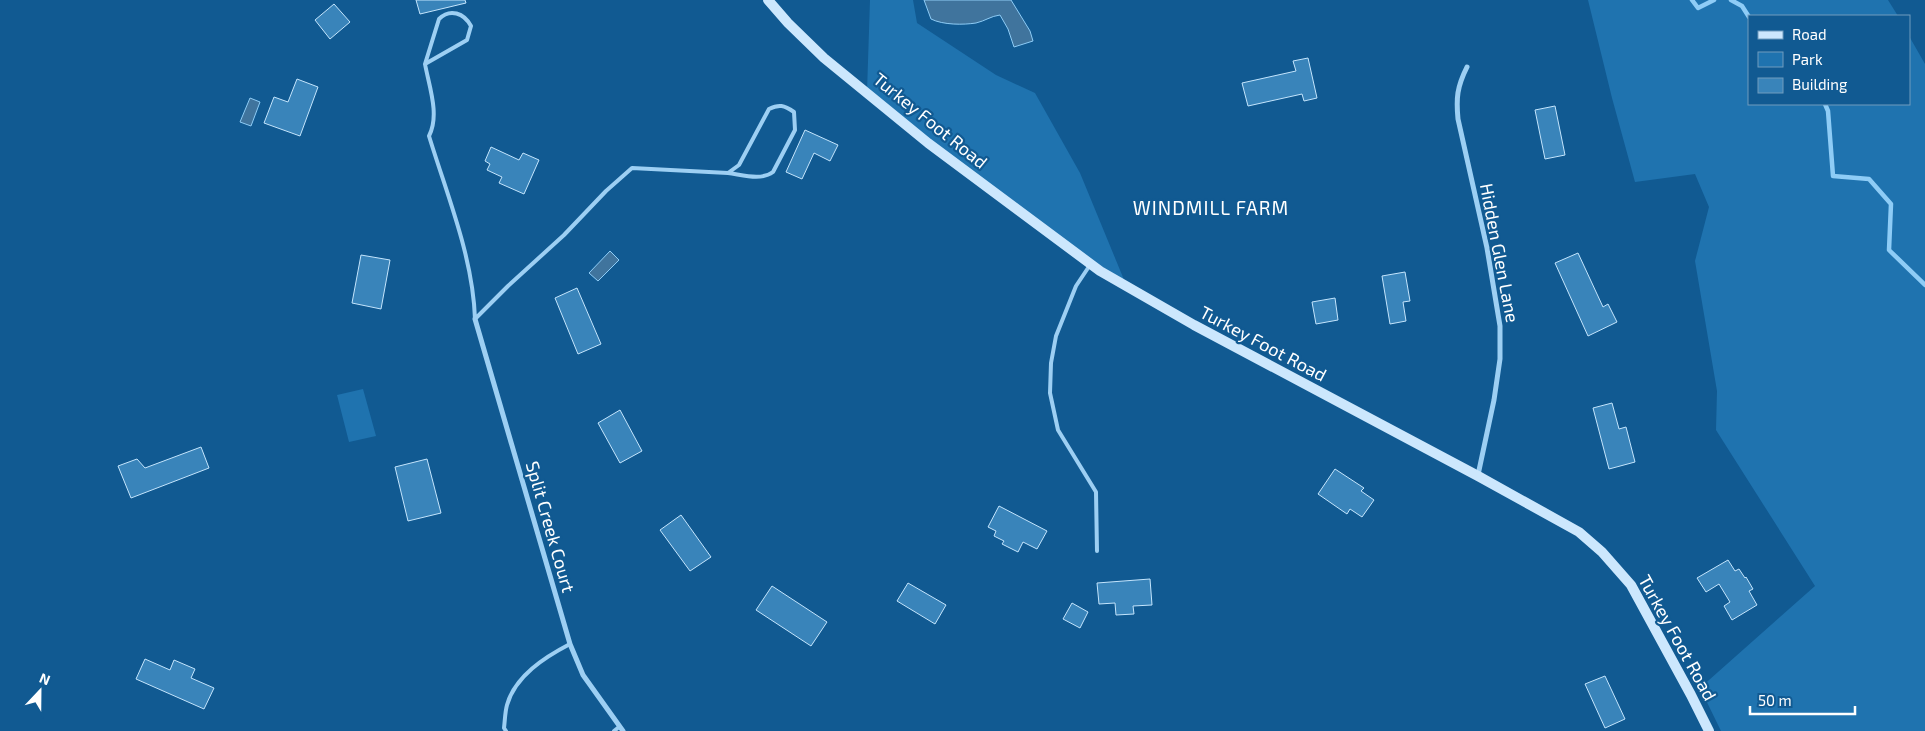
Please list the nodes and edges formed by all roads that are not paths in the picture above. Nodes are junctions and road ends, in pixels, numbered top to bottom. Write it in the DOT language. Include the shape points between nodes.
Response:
graph roads {
  1 [pos="768,0"];
  2 [pos="424,64"];
  3 [pos="1467,67"];
  4 [pos="728,173"];
  5 [pos="1091,264"];
  6 [pos="475,319"];
  7 [pos="1478,476"];
  8 [pos="1097,551"];
  9 [pos="570,644"];
  10 [pos="621,729"];
  11 [pos="506,731"];
  12 [pos="614,731"];
  13 [pos="1709,731"];
  1 -- 5 [label="street, Turkey Foot Road" via="824,58 928,143"];
  2 -- 2 [label="lane" via="467,40 471,26 467,18 458,13 444,14 439,19"];
  2 -- 6 [label="lane" via="434,114 434,127 429,136 466,255 474,293"];
  3 -- 7 [label="street, Hidden Glen Lane" via="1456,98 1458,120 1487,248 1500,326 1500,359 1494,400"];
  4 -- 4 [label="lane" via="739,165 769,109 776,105 785,106 794,112 795,130 773,172 768,176 753,177"];
  4 -- 6 [label="lane" via="632,168"];
  5 -- 7 [label="street, Turkey Foot Road" via="1194,326"];
  5 -- 8 [label="lane" via="1076,286 1056,336 1050,393 1058,430 1096,492"];
  6 -- 9 [label="street, Split Creek Court"];
  7 -- 13 [label="street, Turkey Foot Road" via="1578,532 1602,552 1631,584"];
  9 -- 10 [label="street, Split Creek Court" via="583,675"];
  9 -- 11 [label="lane" via="533,668 515,688 507,704"];
  10 -- 12 [label="lane"];
}
